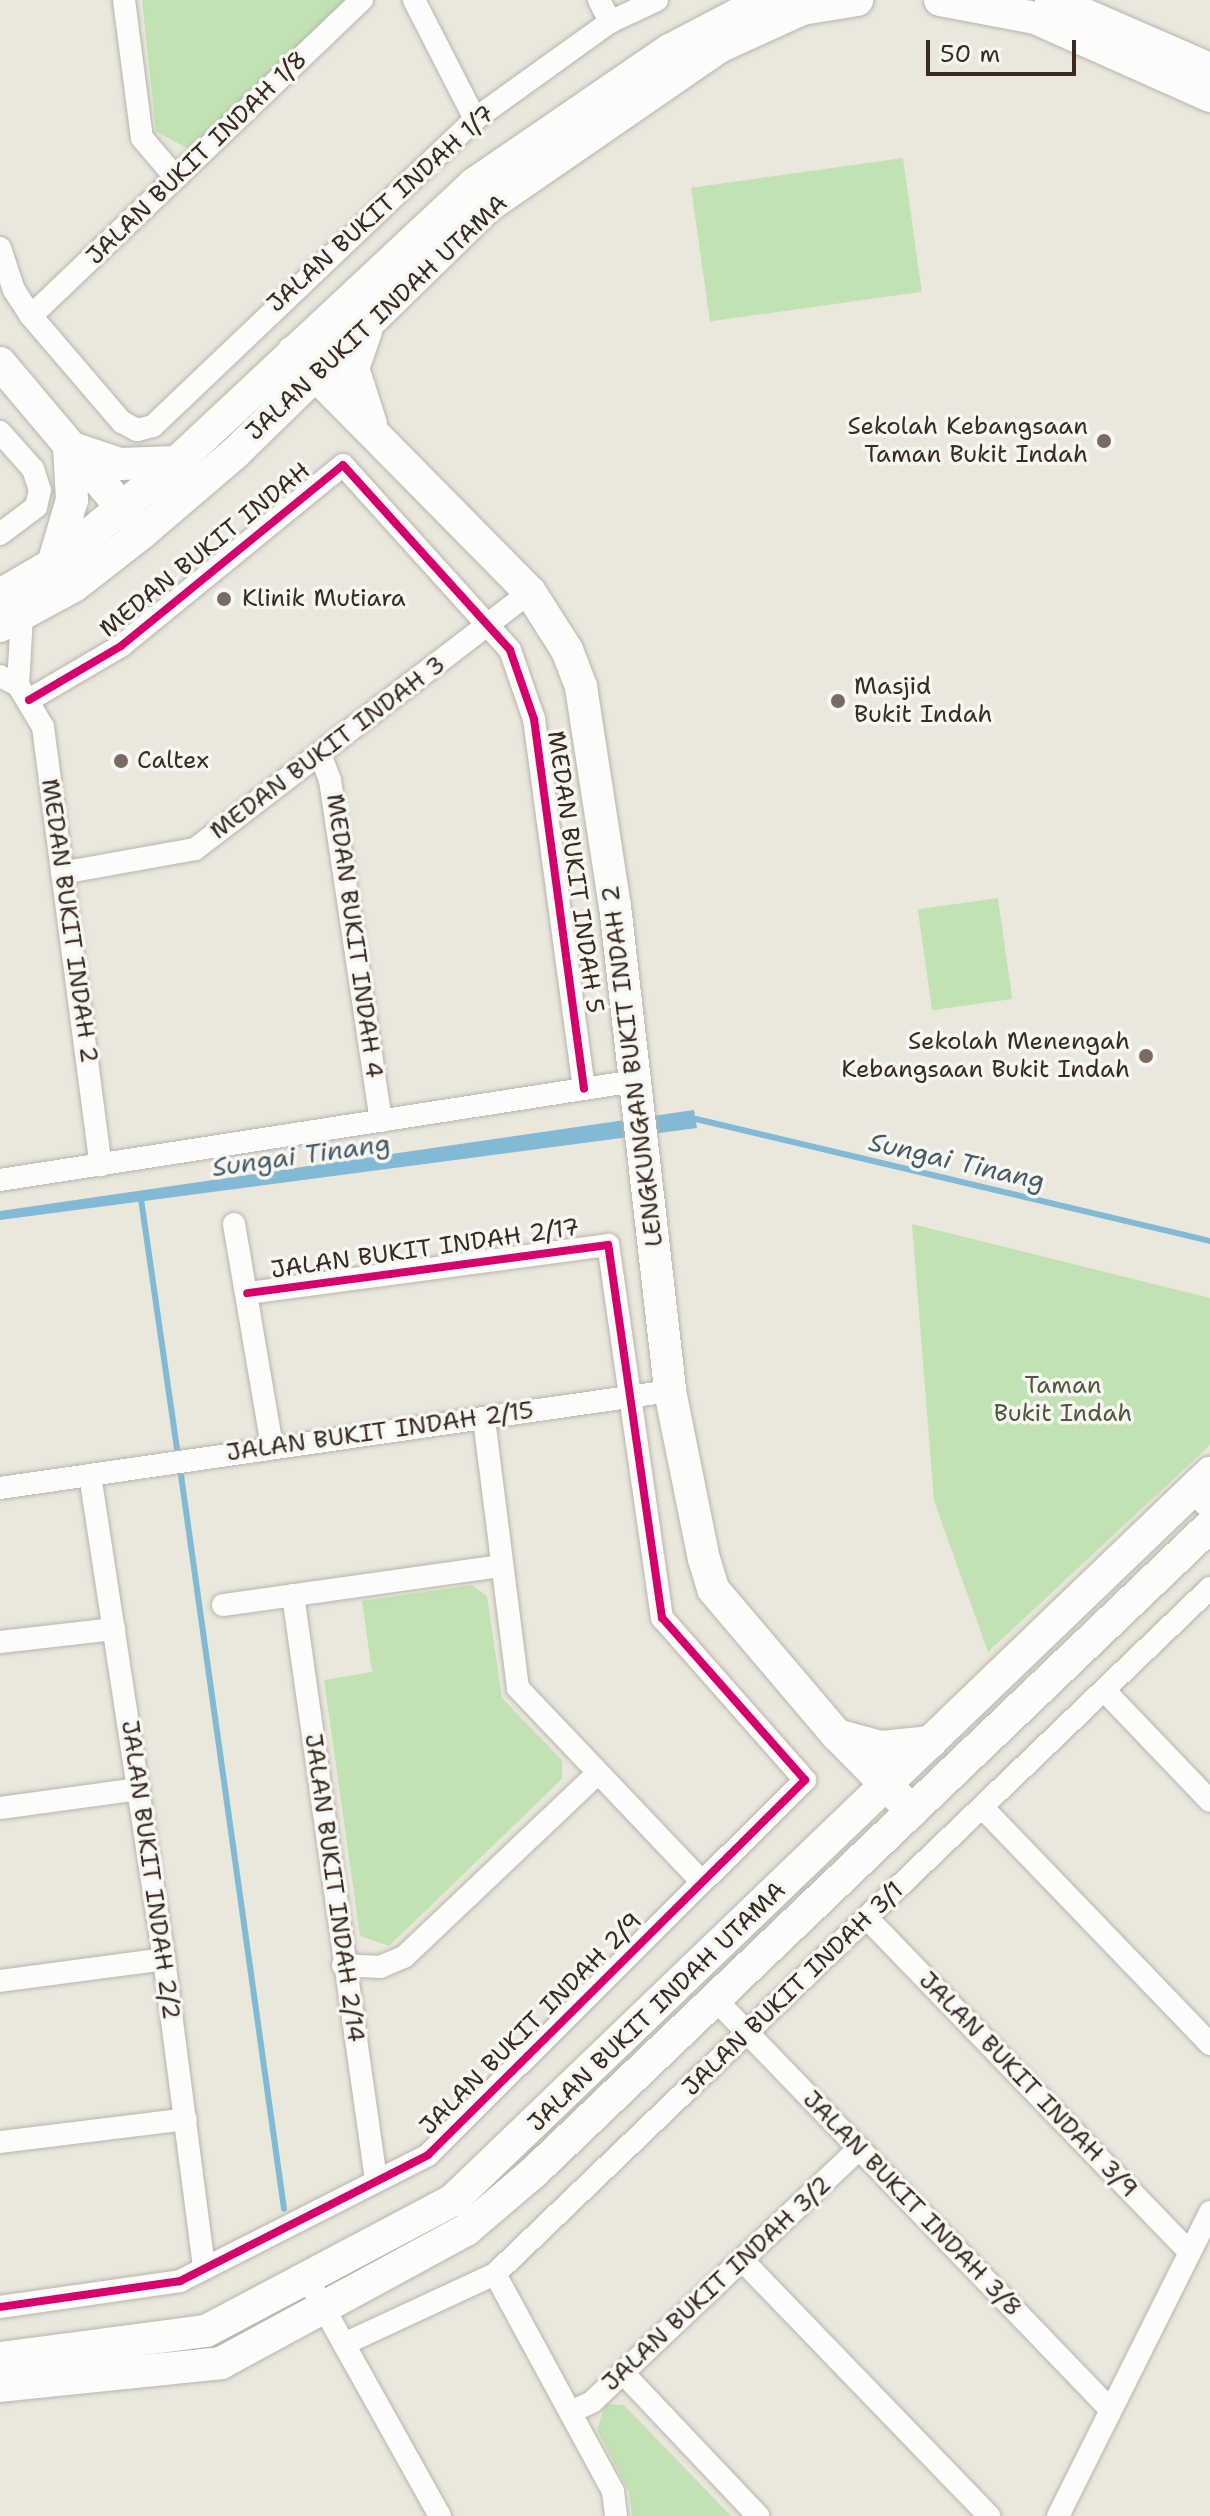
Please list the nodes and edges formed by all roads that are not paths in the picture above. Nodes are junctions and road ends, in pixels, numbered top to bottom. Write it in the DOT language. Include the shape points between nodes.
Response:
graph roads {
  1 [pos="124,0"];
  2 [pos="362,0"];
  3 [pos="414,0"];
  4 [pos="599,0"];
  5 [pos="657,0"];
  6 [pos="781,0"];
  7 [pos="857,0"];
  8 [pos="940,0"];
  9 [pos="1051,0"];
  10 [pos="610,22"];
  11 [pos="1210,69"];
  12 [pos="1210,96"];
  13 [pos="475,119"];
  14 [pos="176,178"];
  15 [pos="0,248"];
  16 [pos="31,316"];
  17 [pos="371,321"];
  18 [pos="293,352"];
  19 [pos="0,363"];
  20 [pos="316,375"];
  21 [pos="283,407"];
  22 [pos="0,432"];
  23 [pos="376,437"];
  24 [pos="69,447"];
  25 [pos="177,462"];
  26 [pos="121,508"];
  27 [pos="143,532"];
  28 [pos="0,534"];
  29 [pos="53,564"];
  30 [pos="530,592"];
  31 [pos="7,612"];
  32 [pos="488,625"];
  33 [pos="16,687"];
  34 [pos="320,754"];
  35 [pos="62,873"];
  36 [pos="635,1081"];
  37 [pos="584,1089"];
  38 [pos="381,1121"];
  39 [pos="101,1165"];
  40 [pos="0,1180"];
  41 [pos="234,1224"];
  42 [pos="247,1293"];
  43 [pos="670,1391"];
  44 [pos="629,1395"];
  45 [pos="484,1419"];
  46 [pos="272,1446"];
  47 [pos="90,1475"];
  48 [pos="0,1488"];
  49 [pos="1204,1491"];
  50 [pos="1210,1526"];
  51 [pos="499,1566"];
  52 [pos="1210,1588"];
  53 [pos="293,1595"];
  54 [pos="223,1605"];
  55 [pos="114,1629"];
  56 [pos="0,1642"];
  57 [pos="1104,1690"];
  58 [pos="837,1735"];
  59 [pos="931,1742"];
  60 [pos="597,1774"];
  61 [pos="886,1785"];
  62 [pos="139,1789"];
  63 [pos="1210,1801"];
  64 [pos="982,1807"];
  65 [pos="0,1808"];
  66 [pos="912,1811"];
  67 [pos="845,1826"];
  68 [pos="702,1882"];
  69 [pos="867,1918"];
  70 [pos="164,1959"];
  71 [pos="343,1965"];
  72 [pos="0,1981"];
  73 [pos="715,1999"];
  74 [pos="748,2033"];
  75 [pos="1210,2044"];
  76 [pos="186,2119"];
  77 [pos="0,2142"];
  78 [pos="859,2149"];
  79 [pos="376,2180"];
  80 [pos="1210,2212"];
  81 [pos="1189,2252"];
  82 [pos="742,2260"];
  83 [pos="204,2266"];
  84 [pos="495,2274"];
  85 [pos="307,2278"];
  86 [pos="0,2307"];
  87 [pos="324,2307"];
  88 [pos="344,2344"];
  89 [pos="0,2358"];
  90 [pos="623,2373"];
  91 [pos="0,2386"];
  92 [pos="1110,2409"];
  93 [pos="570,2412"];
  94 [pos="440,2516"];
  95 [pos="616,2516"];
  96 [pos="758,2516"];
  97 [pos="989,2516"];
  98 [pos="1058,2516"];
  1 -- 14 [label="street" via="142,138"];
  2 -- 14 [label="street, JALAN BUKIT INDAH 1/8"];
  3 -- 13 [label="street"];
  4 -- 10 [label="street"];
  5 -- 10 [label="street, JALAN BUKIT INDAH 1/7"];
  6 -- 18 [label="street, JALAN BUKIT INDAH UTAMA" via="748,9 670,50 474,184"];
  7 -- 17 [label="street, JALAN BUKIT INDAH UTAMA" via="802,9 719,47 487,207"];
  8 -- 12 [label="street" via="1035,18"];
  9 -- 11 [label="street"];
  10 -- 13 [label="street, JALAN BUKIT INDAH 1/7"];
  13 -- 16 [label="street, JALAN BUKIT INDAH 1/7" via="153,426 137,430 122,422"];
  14 -- 16 [label="street, JALAN BUKIT INDAH 1/8"];
  15 -- 16 [label="street" via="14,290"];
  17 -- 20 [label="street, JALAN BUKIT INDAH UTAMA"];
  17 -- 23 [label="street" via="353,368"];
  18 -- 20 [label="street, LENGKUNGAN BUKIT INDAH 2"];
  18 -- 25 [label="street, JALAN BUKIT INDAH UTAMA"];
  19 -- 24 [label="street"];
  20 -- 21 [label="street, JALAN BUKIT INDAH UTAMA"];
  20 -- 23 [label="street, LENGKUNGAN BUKIT INDAH 2"];
  21 -- 23 [label="street" via="308,402 338,408"];
  21 -- 27 [label="street, JALAN BUKIT INDAH UTAMA"];
  22 -- 28 [label="street" via="33,469 40,490 36,507"];
  23 -- 30 [label="street, LENGKUNGAN BUKIT INDAH 2"];
  24 -- 25 [label="street" via="120,464"];
  24 -- 26 [label="street"];
  24 -- 29 [label="street" via="72,500"];
  25 -- 26 [label="street, JALAN BUKIT INDAH UTAMA"];
  26 -- 27 [label="street"];
  26 -- 29 [label="street, JALAN BUKIT INDAH UTAMA"];
  27 -- 31 [label="street, JALAN BUKIT INDAH UTAMA" via="74,586"];
  29 -- 31 [label="street, JALAN BUKIT INDAH UTAMA"];
  30 -- 32 [label="street, MEDAN BUKIT INDAH 3"];
  30 -- 36 [label="street, LENGKUNGAN BUKIT INDAH 2" via="567,650 581,687"];
  31 -- 33 [label="street, MEDAN BUKIT INDAH 2"];
  32 -- 33 [label="street, MEDAN BUKIT INDAH" via="343,465 121,646"];
  32 -- 34 [label="street, MEDAN BUKIT INDAH 3"];
  32 -- 37 [label="street, MEDAN BUKIT INDAH 5" via="510,650 534,719"];
  33 -- 35 [label="street, MEDAN BUKIT INDAH 2" via="43,727"];
  34 -- 35 [label="street, MEDAN BUKIT INDAH 3" via="195,849"];
  34 -- 38 [label="street, MEDAN BUKIT INDAH 4" via="330,780"];
  35 -- 39 [label="street, MEDAN BUKIT INDAH 2"];
  36 -- 37 [label="street"];
  36 -- 43 [label="street, LENGKUNGAN BUKIT INDAH 2"];
  37 -- 38 [label="street"];
  38 -- 39 [label="street"];
  39 -- 40 [label="street"];
  41 -- 42 [label="street"];
  42 -- 44 [label="street, JALAN BUKIT INDAH 2/17" via="608,1245"];
  42 -- 46 [label="street"];
  43 -- 44 [label="street, JALAN BUKIT INDAH 2/15"];
  43 -- 58 [label="street, LENGKUNGAN BUKIT INDAH 2" via="713,1589"];
  44 -- 45 [label="street, JALAN BUKIT INDAH 2/15"];
  44 -- 68 [label="street, JALAN BUKIT INDAH 2/9" via="662,1618 805,1780"];
  45 -- 46 [label="street, JALAN BUKIT INDAH 2/15"];
  45 -- 51 [label="street"];
  46 -- 47 [label="street, JALAN BUKIT INDAH 2/15"];
  47 -- 48 [label="street, JALAN BUKIT INDAH 2/15"];
  47 -- 55 [label="street, JALAN BUKIT INDAH 2/2"];
  49 -- 59 [label="street, JALAN BUKIT INDAH UTAMA"];
  50 -- 66 [label="street, JALAN BUKIT INDAH UTAMA"];
  51 -- 53 [label="street"];
  51 -- 60 [label="street" via="518,1688"];
  52 -- 57 [label="street, JALAN BUKIT INDAH 3/1"];
  53 -- 54 [label="street"];
  53 -- 71 [label="street, JALAN BUKIT INDAH 2/14"];
  55 -- 56 [label="street"];
  55 -- 62 [label="street, JALAN BUKIT INDAH 2/2"];
  57 -- 63 [label="street"];
  57 -- 64 [label="street, JALAN BUKIT INDAH 3/1"];
  58 -- 59 [label="street" via="881,1747"];
  58 -- 61 [label="street, LENGKUNGAN BUKIT INDAH 2"];
  58 -- 67 [label="street" via="854,1781"];
  59 -- 61 [label="street, JALAN BUKIT INDAH UTAMA"];
  60 -- 68 [label="street"];
  60 -- 71 [label="street" via="404,1957 380,1967"];
  61 -- 66 [label="street, LENGKUNGAN BUKIT INDAH 2"];
  61 -- 67 [label="street, JALAN BUKIT INDAH UTAMA"];
  62 -- 65 [label="street"];
  62 -- 70 [label="street, JALAN BUKIT INDAH 2/2"];
  64 -- 69 [label="street, JALAN BUKIT INDAH 3/1"];
  64 -- 75 [label="street"];
  66 -- 73 [label="street, JALAN BUKIT INDAH UTAMA"];
  67 -- 85 [label="street, JALAN BUKIT INDAH UTAMA" via="453,2200"];
  68 -- 79 [label="street, JALAN BUKIT INDAH 2/9" via="428,2155"];
  69 -- 74 [label="street, JALAN BUKIT INDAH 3/1"];
  69 -- 81 [label="street, JALAN BUKIT INDAH 3/9"];
  70 -- 72 [label="street"];
  70 -- 76 [label="street, JALAN BUKIT INDAH 2/2"];
  71 -- 79 [label="street, JALAN BUKIT INDAH 2/14"];
  73 -- 74 [label="street, JALAN BUKIT INDAH 3/8"];
  73 -- 87 [label="street, JALAN BUKIT INDAH UTAMA" via="466,2230"];
  74 -- 78 [label="street, JALAN BUKIT INDAH 3/8"];
  74 -- 84 [label="street, JALAN BUKIT INDAH 3/1"];
  76 -- 77 [label="street"];
  76 -- 83 [label="street, JALAN BUKIT INDAH 2/2"];
  78 -- 82 [label="street, JALAN BUKIT INDAH 3/2"];
  78 -- 92 [label="street, JALAN BUKIT INDAH 3/8"];
  79 -- 83 [label="street, JALAN BUKIT INDAH 2/9"];
  80 -- 81 [label="street"];
  81 -- 92 [label="street"];
  82 -- 90 [label="street, JALAN BUKIT INDAH 3/2"];
  82 -- 97 [label="street"];
  83 -- 86 [label="street, JALAN BUKIT INDAH 2/9" via="180,2281"];
  84 -- 88 [label="street, JALAN BUKIT INDAH 3/1"];
  84 -- 93 [label="street"];
  85 -- 87 [label="street"];
  85 -- 89 [label="street, JALAN BUKIT INDAH UTAMA" via="206,2331"];
  87 -- 88 [label="street"];
  87 -- 91 [label="street, JALAN BUKIT INDAH UTAMA" via="211,2366"];
  88 -- 94 [label="street"];
  90 -- 93 [label="street, JALAN BUKIT INDAH 3/2" via="592,2402"];
  90 -- 96 [label="street"];
  92 -- 98 [label="street"];
  93 -- 95 [label="street" via="613,2491"];
}
